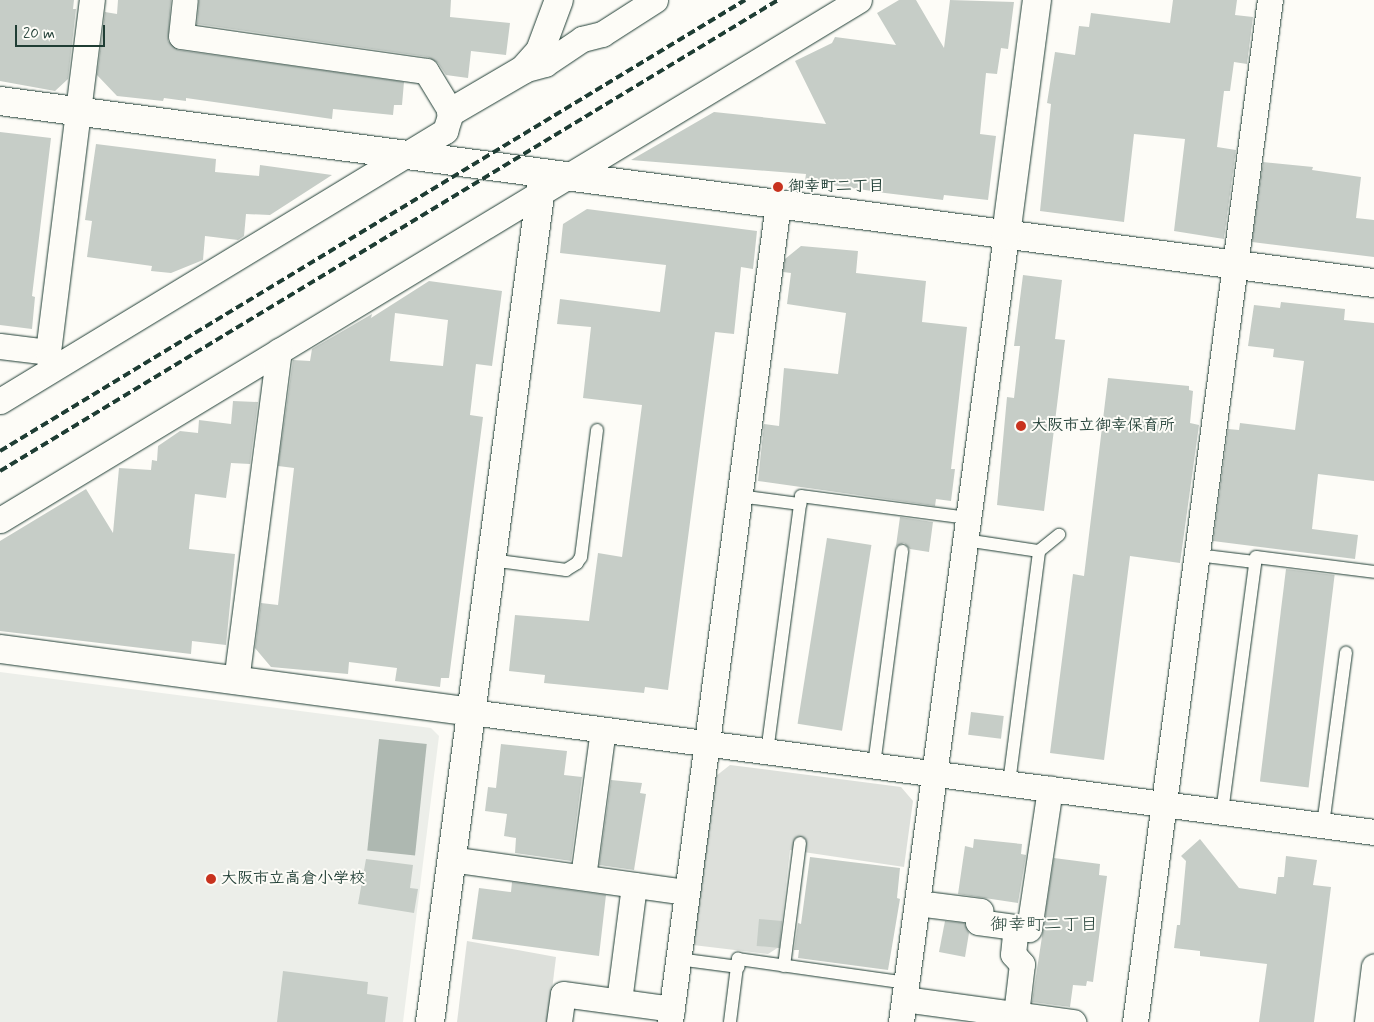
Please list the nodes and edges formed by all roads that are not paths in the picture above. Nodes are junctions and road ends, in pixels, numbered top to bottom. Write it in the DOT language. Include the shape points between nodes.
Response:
graph roads {
  1 [pos="92,0"];
  2 [pos="185,0"];
  3 [pos="559,0"];
  4 [pos="655,0"];
  5 [pos="860,0"];
  6 [pos="1037,0"];
  7 [pos="1270,0"];
  8 [pos="524,70"];
  9 [pos="0,101"];
  10 [pos="76,111"];
  11 [pos="451,112"];
  12 [pos="405,154"];
  13 [pos="550,180"];
  14 [pos="778,204"];
  15 [pos="1006,234"];
  16 [pos="1234,265"];
  17 [pos="1374,283"];
  18 [pos="0,346"];
  19 [pos="279,351"];
  20 [pos="50,360"];
  21 [pos="0,401"];
  22 [pos="598,430"];
  23 [pos="739,496"];
  24 [pos="800,504"];
  25 [pos="0,520"];
  26 [pos="967,529"];
  27 [pos="1060,536"];
  28 [pos="902,551"];
  29 [pos="1039,551"];
  30 [pos="1196,555"];
  31 [pos="491,560"];
  32 [pos="1255,562"];
  33 [pos="1374,572"];
  34 [pos="0,649"];
  35 [pos="1346,653"];
  36 [pos="236,681"];
  37 [pos="471,712"];
  38 [pos="603,730"];
  39 [pos="707,743"];
  40 [pos="767,752"];
  41 [pos="874,765"];
  42 [pos="934,774"];
  43 [pos="1009,783"];
  44 [pos="1050,789"];
  45 [pos="1163,804"];
  46 [pos="1222,812"];
  47 [pos="1323,825"];
  48 [pos="1374,832"];
  49 [pos="800,843"];
  50 [pos="452,859"];
  51 [pos="583,878"];
  52 [pos="634,885"];
  53 [pos="687,892"];
  54 [pos="917,903"];
  55 [pos="1016,927"];
  56 [pos="678,959"];
  57 [pos="784,966"];
  58 [pos="1374,966"];
  59 [pos="738,967"];
  60 [pos="619,1001"];
  61 [pos="904,1001"];
  62 [pos="1016,1014"];
  63 [pos="671,1015"];
  64 [pos="430,1022"];
  65 [pos="560,1022"];
  66 [pos="730,1022"];
  67 [pos="1073,1022"];
  68 [pos="1134,1022"];
  69 [pos="1366,1022"];
  1 -- 10 [label="street"];
  2 -- 11 [label="street" via="181,36 426,71"];
  3 -- 8 [label="street" via="540,51"];
  4 -- 8 [label="street" via="602,34 582,39 545,64"];
  5 -- 13 [label="street"];
  6 -- 15 [label="street"];
  7 -- 16 [label="street"];
  8 -- 11 [label="street"];
  9 -- 10 [label="street"];
  10 -- 12 [label="street"];
  10 -- 20 [label="street"];
  11 -- 12 [label="street" via="446,130"];
  12 -- 13 [label="street"];
  12 -- 20 [label="street"];
  13 -- 14 [label="street"];
  13 -- 19 [label="street"];
  13 -- 31 [label="street"];
  14 -- 15 [label="street"];
  14 -- 23 [label="street"];
  15 -- 16 [label="street"];
  15 -- 26 [label="street"];
  16 -- 17 [label="street"];
  16 -- 30 [label="street"];
  18 -- 20 [label="street"];
  19 -- 25 [label="street"];
  19 -- 36 [label="street"];
  20 -- 21 [label="street"];
  22 -- 31 [label="lane" via="581,557 577,563 566,570"];
  23 -- 24 [label="lane"];
  23 -- 39 [label="street"];
  24 -- 26 [label="lane" via="801,496"];
  24 -- 40 [label="lane"];
  26 -- 29 [label="lane"];
  26 -- 42 [label="street"];
  27 -- 29 [label="lane"];
  28 -- 41 [label="lane"];
  29 -- 43 [label="lane"];
  30 -- 32 [label="lane"];
  30 -- 45 [label="street"];
  31 -- 37 [label="street"];
  32 -- 33 [label="lane" via="1256,557"];
  32 -- 46 [label="lane"];
  34 -- 36 [label="street"];
  35 -- 47 [label="lane"];
  36 -- 37 [label="street"];
  37 -- 38 [label="street"];
  37 -- 50 [label="street"];
  38 -- 39 [label="street"];
  38 -- 51 [label="street"];
  39 -- 40 [label="street"];
  39 -- 53 [label="street"];
  40 -- 41 [label="street"];
  41 -- 42 [label="street"];
  42 -- 43 [label="street"];
  42 -- 54 [label="street"];
  43 -- 44 [label="street"];
  44 -- 45 [label="street"];
  44 -- 55 [label="street" via="1029,929"];
  45 -- 46 [label="street"];
  45 -- 68 [label="street"];
  46 -- 47 [label="street"];
  47 -- 48 [label="street"];
  49 -- 57 [label="lane"];
  50 -- 51 [label="street"];
  50 -- 64 [label="street"];
  51 -- 52 [label="street"];
  52 -- 53 [label="street"];
  52 -- 60 [label="street"];
  53 -- 56 [label="street"];
  54 -- 55 [label="street" via="980,911 978,922"];
  54 -- 61 [label="street"];
  55 -- 62 [label="street" via="1013,954 1022,964"];
  56 -- 59 [label="lane"];
  56 -- 63 [label="street"];
  57 -- 59 [label="lane" via="738,959"];
  57 -- 61 [label="lane"];
  58 -- 69 [label="street"];
  59 -- 66 [label="lane"];
  60 -- 63 [label="street"];
  60 -- 65 [label="street" via="563,994"];
  61 -- 62 [label="street"];
  62 -- 67 [label="street"];
}
